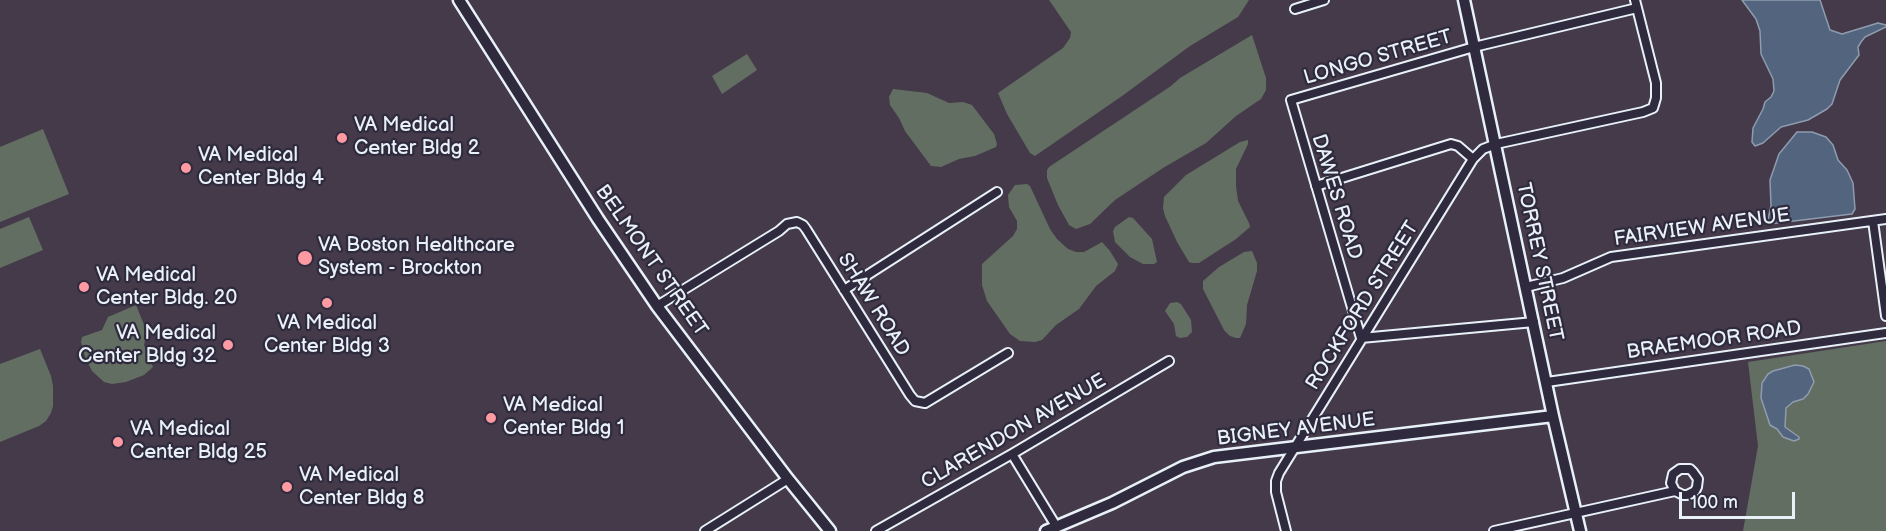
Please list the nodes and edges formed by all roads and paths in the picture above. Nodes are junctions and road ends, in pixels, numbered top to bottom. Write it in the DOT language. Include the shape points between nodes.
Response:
graph roads {
  1 [pos="459,0"];
  2 [pos="1324,0"];
  3 [pos="1464,0"];
  4 [pos="1636,4"];
  5 [pos="1295,9"];
  6 [pos="1474,47"];
  7 [pos="1291,100"];
  8 [pos="1496,144"];
  9 [pos="1473,159"];
  10 [pos="1316,186"];
  11 [pos="997,192"];
  12 [pos="1886,219"];
  13 [pos="1873,221"];
  14 [pos="1526,287"];
  15 [pos="844,290"];
  16 [pos="657,306"];
  17 [pos="1886,316"];
  18 [pos="1534,322"];
  19 [pos="1886,333"];
  20 [pos="1361,338"];
  21 [pos="1008,353"];
  22 [pos="1169,361"];
  23 [pos="1547,382"];
  24 [pos="1553,416"];
  25 [pos="1296,448"];
  26 [pos="1012,454"];
  27 [pos="788,479"];
  28 [pos="1675,491"];
  29 [pos="1576,513"];
  30 [pos="1051,528"];
  31 [pos="705,531"];
  32 [pos="830,531"];
  33 [pos="876,531"];
  34 [pos="1287,531"];
  35 [pos="1494,531"];
  36 [pos="1580,531"];
  1 -- 16 [label="main road, BELMONT STREET"];
  2 -- 5 [label="street"];
  3 -- 6 [label="main road, TORREY STREET"];
  4 -- 6 [label="street, LONGO STREET"];
  4 -- 8 [label="street" via="1656,83 1653,108"];
  6 -- 7 [label="street, LONGO STREET"];
  6 -- 8 [label="main road, TORREY STREET"];
  7 -- 10 [label="street, DAWES ROAD"];
  8 -- 9 [label="street, ROCKFORD STREET"];
  8 -- 14 [label="main road, TORREY STREET"];
  9 -- 10 [label="street" via="1451,144"];
  9 -- 20 [label="street, ROCKFORD STREET"];
  10 -- 20 [label="street, DAWES ROAD"];
  11 -- 15 [label="street"];
  12 -- 13 [label="street, FAIRVIEW AVENUE"];
  13 -- 14 [label="street, FAIRVIEW AVENUE" via="1611,257 1563,278"];
  13 -- 17 [label="street"];
  14 -- 18 [label="main road, TORREY STREET"];
  15 -- 16 [label="street, SHAW ROAD" via="800,222 791,222"];
  15 -- 21 [label="street, SHAW ROAD" via="910,395 920,403"];
  16 -- 27 [label="main road, BELMONT STREET"];
  18 -- 20 [label="street"];
  18 -- 23 [label="main road, TORREY STREET"];
  19 -- 23 [label="street, BRAEMOOR ROAD"];
  20 -- 25 [label="street, ROCKFORD STREET"];
  22 -- 26 [label="street, CLARENDON AVENUE"];
  23 -- 24 [label="main road, TORREY STREET"];
  24 -- 25 [label="main road, BIGNEY AVENUE"];
  24 -- 29 [label="main road, TORREY STREET"];
  25 -- 30 [label="main road, BIGNEY AVENUE" via="1197,462"];
  25 -- 34 [label="street, ROCKFORD STREET" via="1276,481"];
  26 -- 30 [label="street"];
  26 -- 33 [label="street, CLARENDON AVENUE"];
  27 -- 31 [label="street"];
  27 -- 32 [label="main road, BELMONT STREET"];
  28 -- 29 [label="street"];
  29 -- 35 [label="street"];
  29 -- 36 [label="main road, TORREY STREET"];
}
